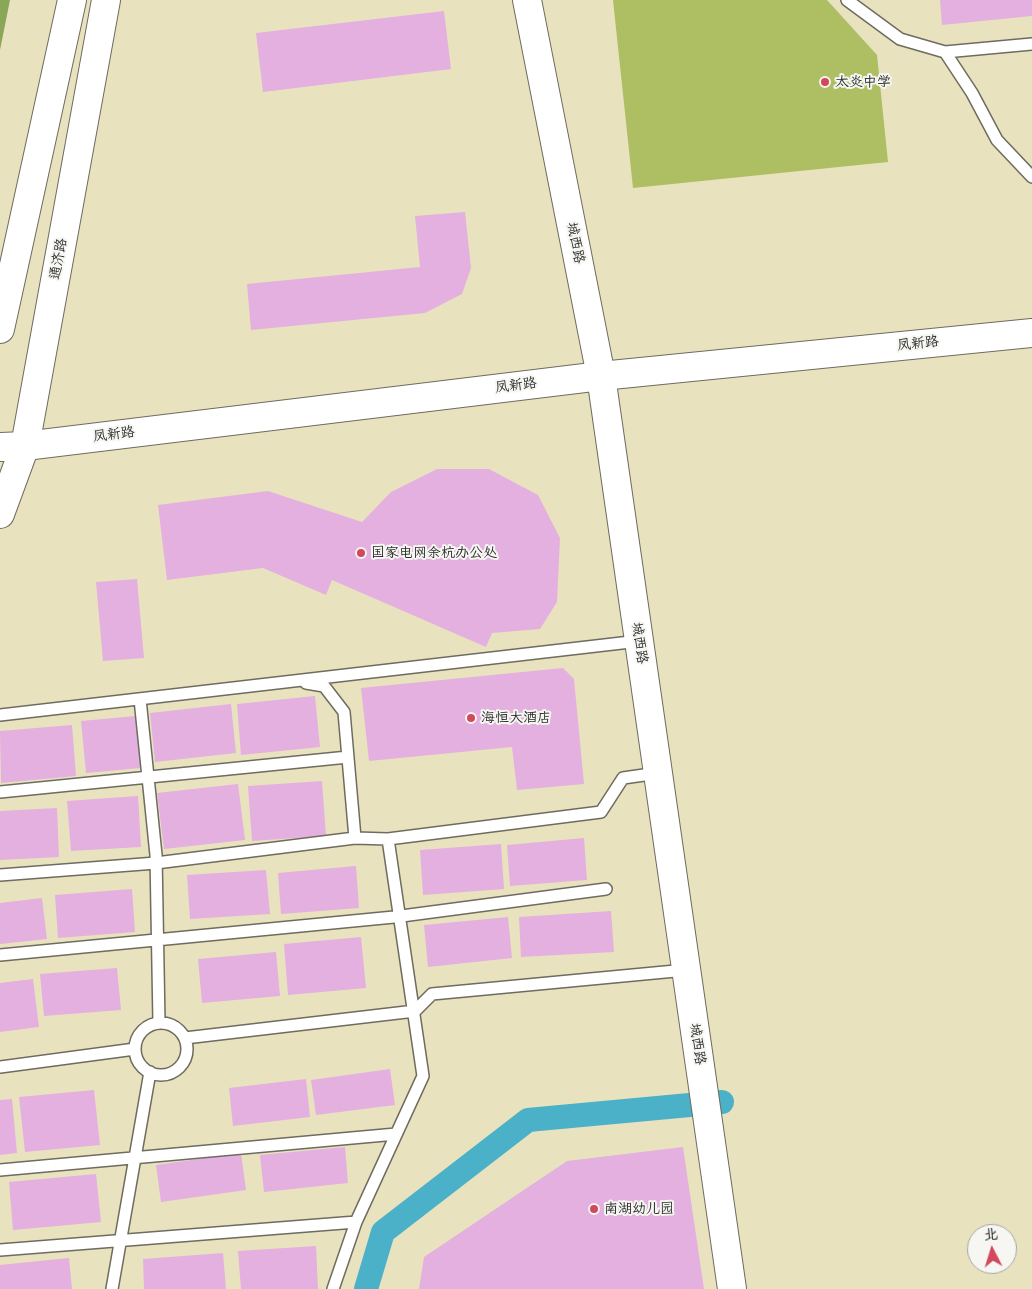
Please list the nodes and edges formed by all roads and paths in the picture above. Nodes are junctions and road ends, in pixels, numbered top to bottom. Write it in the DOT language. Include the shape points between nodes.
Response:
graph roads {
  1 [pos="72,0"];
  2 [pos="106,0"];
  3 [pos="528,0"];
  4 [pos="847,0"];
  5 [pos="1032,44"];
  6 [pos="944,52"];
  7 [pos="1032,176"];
  8 [pos="0,329"];
  9 [pos="1032,332"];
  10 [pos="601,376"];
  11 [pos="12,447"];
  12 [pos="0,514"];
  13 [pos="639,642"];
  14 [pos="297,681"];
  15 [pos="140,699"];
  16 [pos="0,715"];
  17 [pos="348,757"];
  18 [pos="658,773"];
  19 [pos="148,778"];
  20 [pos="0,792"];
  21 [pos="355,838"];
  22 [pos="388,839"];
  23 [pos="156,863"];
  24 [pos="0,875"];
  25 [pos="606,889"];
  26 [pos="400,916"];
  27 [pos="157,941"];
  28 [pos="0,955"];
  29 [pos="686,970"];
  30 [pos="415,1011"];
  31 [pos="159,1023"];
  32 [pos="185,1038"];
  33 [pos="135,1049"];
  34 [pos="0,1067"];
  35 [pos="150,1072"];
  36 [pos="396,1134"];
  37 [pos="136,1156"];
  38 [pos="0,1170"];
  39 [pos="356,1222"];
  40 [pos="121,1240"];
  41 [pos="0,1250"];
  42 [pos="112,1289"];
  43 [pos="333,1289"];
  44 [pos="732,1289"];
  1 -- 8 [label="main road"];
  2 -- 11 [label="main road, 通济路"];
  3 -- 10 [label="main road, 城西路"];
  4 -- 6 [label="lane" via="900,39"];
  5 -- 6 [label="lane"];
  6 -- 7 [label="lane" via="972,93 997,140"];
  9 -- 10 [label="main road, 凤新路"];
  10 -- 11 [label="main road, 凤新路"];
  10 -- 13 [label="main road, 城西路"];
  11 -- 12 [label="main road, 通济路"];
  13 -- 14 [label="lane"];
  13 -- 18 [label="main road, 城西路"];
  14 -- 15 [label="lane"];
  14 -- 17 [label="lane" via="324,686 344,712"];
  15 -- 16 [label="lane"];
  15 -- 19 [label="lane"];
  17 -- 19 [label="lane"];
  17 -- 21 [label="lane"];
  18 -- 22 [label="lane" via="623,778 601,812"];
  18 -- 29 [label="main road, 城西路"];
  19 -- 20 [label="lane"];
  19 -- 23 [label="lane"];
  21 -- 22 [label="lane"];
  21 -- 23 [label="lane"];
  22 -- 26 [label="lane"];
  23 -- 24 [label="lane"];
  23 -- 27 [label="lane"];
  25 -- 26 [label="lane"];
  26 -- 27 [label="lane"];
  26 -- 30 [label="lane"];
  27 -- 28 [label="lane"];
  27 -- 31 [label="lane"];
  29 -- 30 [label="lane" via="432,994"];
  29 -- 44 [label="main road, 城西路"];
  30 -- 32 [label="lane"];
  30 -- 36 [label="lane" via="423,1076"];
  31 -- 32 [label="lane" via="172,1025"];
  31 -- 33 [label="lane" via="141,1031 136,1038"];
  32 -- 35 [label="lane" via="186,1055 176,1070 168,1074"];
  33 -- 34 [label="lane"];
  33 -- 35 [label="lane" via="138,1062"];
  35 -- 37 [label="lane"];
  36 -- 37 [label="lane"];
  36 -- 39 [label="lane"];
  37 -- 38 [label="lane"];
  37 -- 40 [label="lane"];
  39 -- 40 [label="lane"];
  39 -- 43 [label="lane"];
  40 -- 41 [label="lane"];
  40 -- 42 [label="lane"];
}
